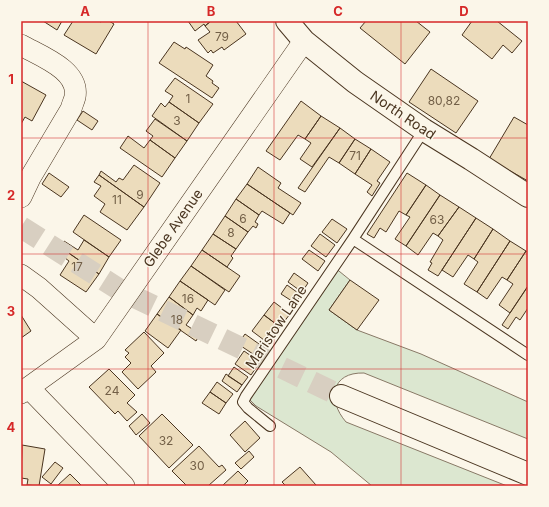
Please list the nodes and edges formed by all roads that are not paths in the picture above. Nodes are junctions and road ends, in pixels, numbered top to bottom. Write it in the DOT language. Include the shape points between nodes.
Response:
graph roads {
  1 [pos="287,21"];
  2 [pos="304,41"];
  3 [pos="21,45"];
  4 [pos="424,130"];
  5 [pos="528,196"];
  6 [pos="21,197"];
  7 [pos="353,239"];
  8 [pos="21,275"];
  9 [pos="96,338"];
  10 [pos="528,355"];
  11 [pos="25,391"];
  12 [pos="342,396"];
  13 [pos="270,426"];
  14 [pos="528,474"];
  15 [pos="124,486"];
  1 -- 2 [label="main road, North Road"];
  2 -- 4 [label="main road, North Road" via="355,82"];
  2 -- 9 [label="street, Glebe Avenue"];
  3 -- 6 [label="street" via="63,69 74,85 75,97 71,109"];
  4 -- 5 [label="main road, North Road"];
  4 -- 7 [label="lane, Maristow Lane"];
  7 -- 10 [label="lane"];
  7 -- 13 [label="lane, Maristow Lane" via="243,402"];
  8 -- 9 [label="street"];
  9 -- 11 [label="street, Glebe Avenue"];
  11 -- 15 [label="street"];
  12 -- 14 [label="main road"];
}
